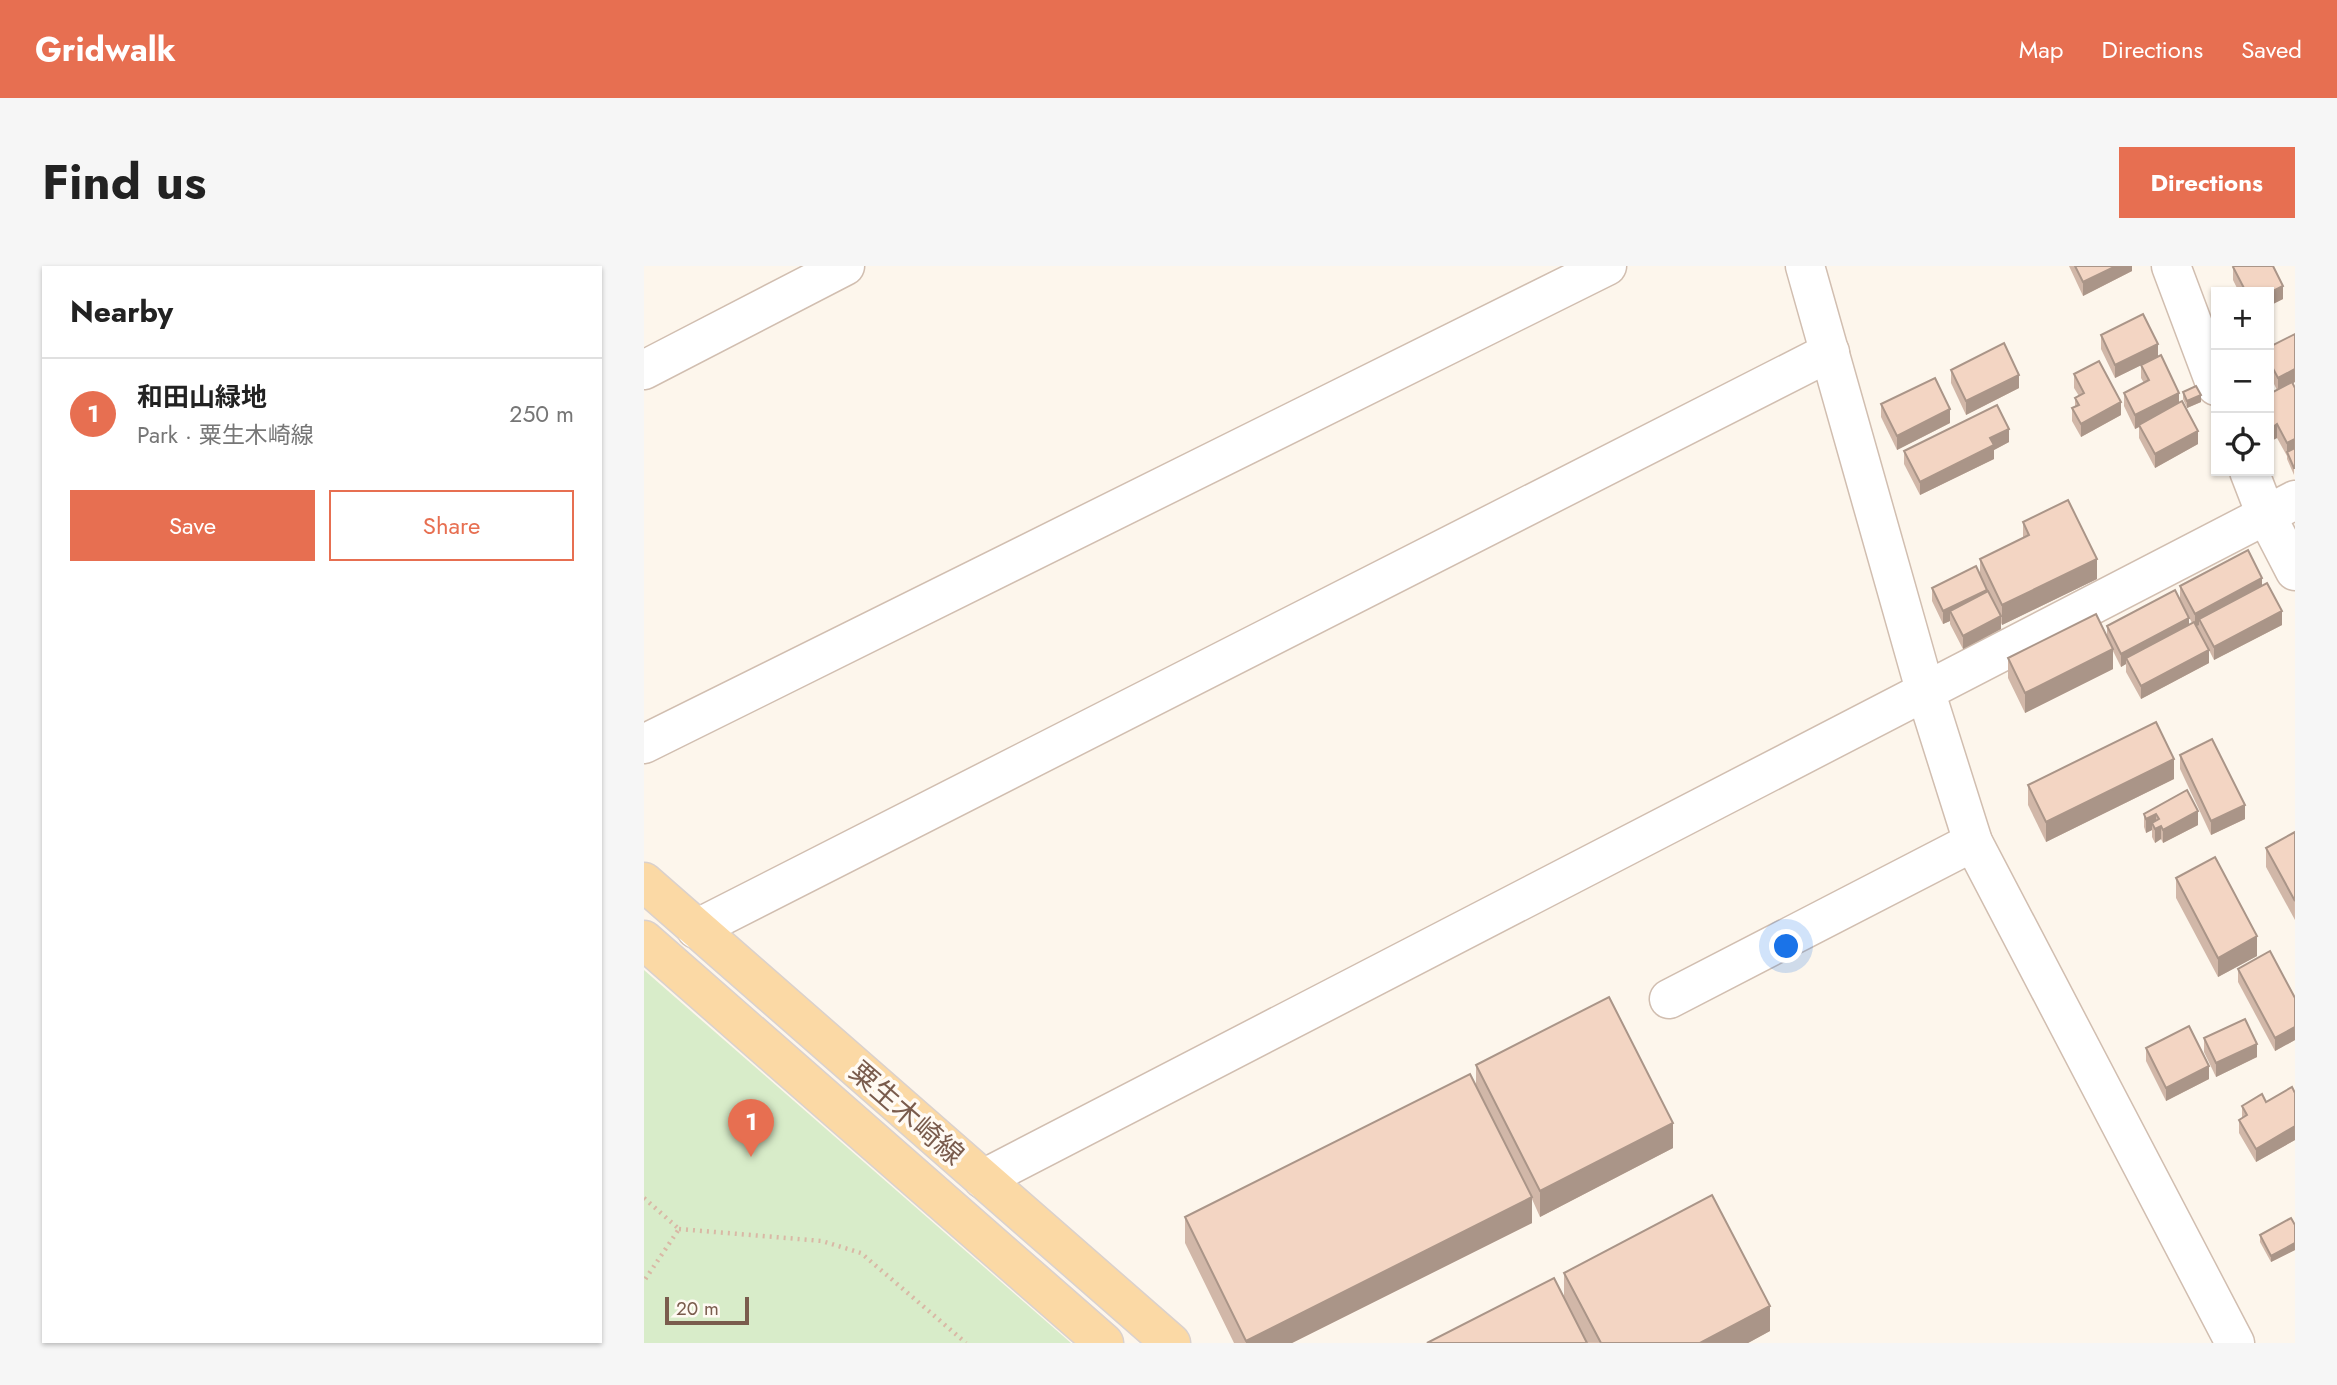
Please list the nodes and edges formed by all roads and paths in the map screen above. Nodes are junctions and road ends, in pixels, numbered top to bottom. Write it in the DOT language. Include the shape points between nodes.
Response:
graph roads {
  1 [pos="845,266"];
  2 [pos="1607,266"];
  3 [pos="1805,266"];
  4 [pos="2171,266"];
  5 [pos="1830,352"];
  6 [pos="644,370"];
  7 [pos="2211,373"];
  8 [pos="2253,476"];
  9 [pos="2280,507"];
  10 [pos="2295,571"];
  11 [pos="1925,690"];
  12 [pos="644,744"];
  13 [pos="1973,842"];
  14 [pos="644,883"];
  15 [pos="696,929"];
  16 [pos="644,940"];
  17 [pos="1669,999"];
  18 [pos="983,1179"];
  19 [pos="644,1198"];
  20 [pos="679,1229"];
  21 [pos="644,1281"];
  22 [pos="966,1343"];
  23 [pos="1104,1343"];
  24 [pos="1171,1343"];
  25 [pos="2235,1343"];
  1 -- 6 [label="street"];
  2 -- 12 [label="street"];
  3 -- 5 [label="street"];
  4 -- 7 [label="street"];
  5 -- 11 [label="street"];
  5 -- 15 [label="street"];
  8 -- 9 [label="street"];
  9 -- 10 [label="street"];
  9 -- 11 [label="street"];
  11 -- 13 [label="street"];
  11 -- 18 [label="street"];
  13 -- 17 [label="street"];
  13 -- 25 [label="street"];
  14 -- 15 [label="main road, 粟生木崎線"];
  15 -- 18 [label="main road, 粟生木崎線"];
  16 -- 23 [label="main road, 粟生木崎線"];
  18 -- 24 [label="main road, 粟生木崎線"];
  19 -- 20 [label="path"];
  20 -- 21 [label="path"];
  20 -- 22 [label="path" via="822,1241 861,1253"];
}
